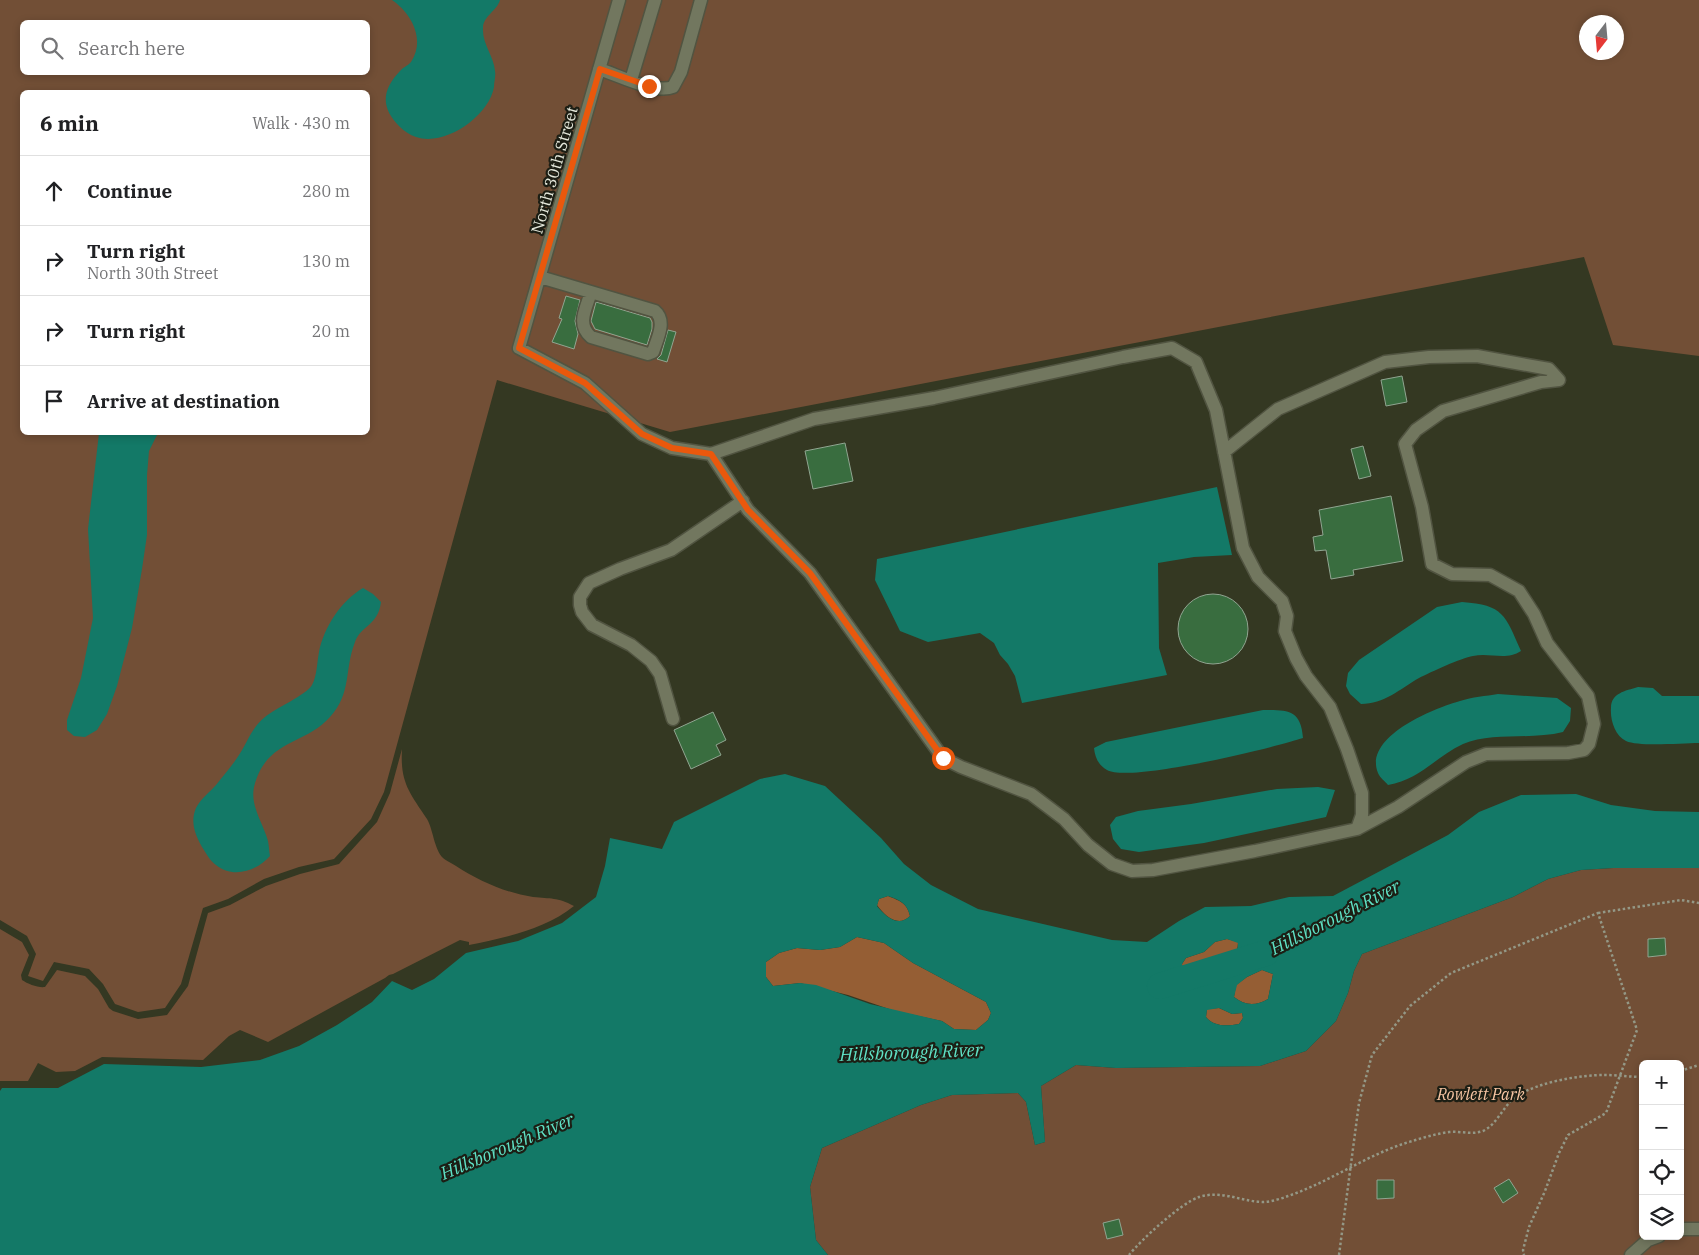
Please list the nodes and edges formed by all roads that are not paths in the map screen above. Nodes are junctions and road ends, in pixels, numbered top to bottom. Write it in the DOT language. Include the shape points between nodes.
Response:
graph roads {
  1 [pos="619,0"];
  2 [pos="655,0"];
  3 [pos="701,0"];
  4 [pos="600,69"];
  5 [pos="631,80"];
  6 [pos="540,278"];
  7 [pos="590,292"];
  8 [pos="1224,452"];
  9 [pos="711,454"];
  10 [pos="742,501"];
  11 [pos="673,718"];
  12 [pos="1357,829"];
  13 [pos="1684,1229"];
  14 [pos="1699,1229"];
  15 [pos="1648,1240"];
  16 [pos="1631,1255"];
  1 -- 4 [label="street, North 30th Street"];
  2 -- 5 [label="street"];
  3 -- 5 [label="street" via="681,72 673,87 666,89"];
  4 -- 5 [label="street"];
  4 -- 6 [label="street, North 30th Street"];
  6 -- 7 [label="street"];
  6 -- 9 [label="street, North 30th Street" via="519,348 585,383 642,434 672,448"];
  7 -- 7 [label="street" via="659,314 662,322 653,352 648,354 591,337 584,331 582,322"];
  8 -- 9 [label="street" via="1216,410 1196,362 1172,348 934,398 814,419"];
  8 -- 12 [label="street" via="1243,548 1258,576 1282,601 1287,616 1285,631 1296,658 1330,707 1347,749 1362,793 1362,815"];
  8 -- 12 [label="street" via="1278,409 1385,362 1477,356 1549,369 1559,380 1541,382 1443,411 1416,430 1405,444 1422,507 1432,564 1452,574 1490,575 1519,591 1547,643 1588,696 1594,724 1589,744 1584,750 1568,753 1486,754 1466,762 1398,807"];
  9 -- 10 [label="street"];
  10 -- 11 [label="street" via="671,550 589,583 580,597 582,612 592,625 631,645 651,661 660,674"];
  10 -- 12 [label="street" via="810,573 943,758 1031,794 1064,819 1088,845 1112,864 1132,872 1154,870"];
  13 -- 14 [label="street"];
  15 -- 16 [label="street"];
}
